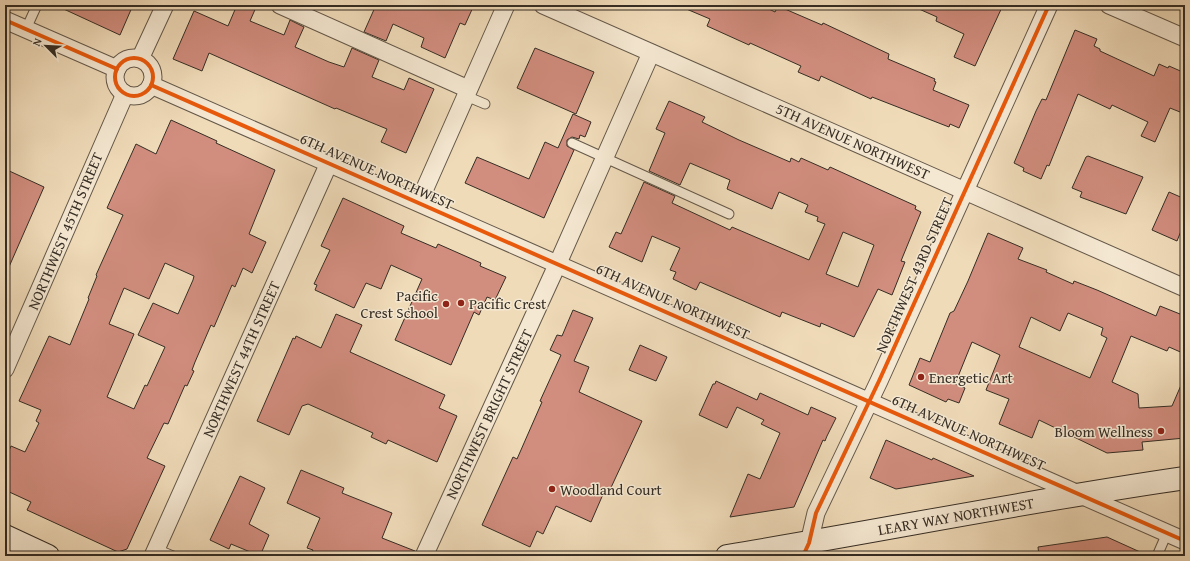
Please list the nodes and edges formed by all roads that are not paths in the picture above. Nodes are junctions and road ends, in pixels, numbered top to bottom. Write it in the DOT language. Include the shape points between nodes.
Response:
graph roads {
  1 [pos="37,5"];
  2 [pos="165,5"];
  3 [pos="280,5"];
  4 [pos="506,5"];
  5 [pos="543,5"];
  6 [pos="1049,5"];
  7 [pos="1109,5"];
  8 [pos="5,20"];
  9 [pos="26,29"];
  10 [pos="1185,38"];
  11 [pos="651,53"];
  12 [pos="140,59"];
  13 [pos="117,69"];
  14 [pos="151,84"];
  15 [pos="467,93"];
  16 [pos="125,94"];
  17 [pos="485,104"];
  18 [pos="572,143"];
  19 [pos="604,158"];
  20 [pos="329,163"];
  21 [pos="966,191"];
  22 [pos="419,202"];
  23 [pos="728,214"];
  24 [pos="558,264"];
  25 [pos="1185,288"];
  26 [pos="5,369"];
  27 [pos="870,402"];
  28 [pos="1185,478"];
  29 [pos="1079,494"];
  30 [pos="1167,533"];
  31 [pos="6,537"];
  32 [pos="1185,540"];
  33 [pos="806,550"];
  34 [pos="155,552"];
  35 [pos="48,556"];
  36 [pos="173,556"];
  37 [pos="424,556"];
  38 [pos="727,556"];
  39 [pos="1157,556"];
  1 -- 9 [label="lane"];
  2 -- 12 [label="street"];
  3 -- 15 [label="street"];
  4 -- 15 [label="street"];
  5 -- 11 [label="street, 5TH AVENUE NORTHWEST"];
  6 -- 21 [label="street, NORTHWEST 43RD STREET"];
  7 -- 10 [label="street"];
  8 -- 9 [label="street"];
  9 -- 13 [label="street"];
  11 -- 19 [label="street, NORTHWEST BRIGHT STREET"];
  11 -- 21 [label="street, 5TH AVENUE NORTHWEST"];
  12 -- 13 [label="street" via="130,58"];
  12 -- 14 [label="street" via="152,70"];
  13 -- 16 [label="street" via="116,83"];
  14 -- 16 [label="street" via="146,92 140,95"];
  14 -- 20 [label="street, 6TH AVENUE NORTHWEST"];
  15 -- 17 [label="lane"];
  15 -- 22 [label="street"];
  16 -- 26 [label="street, NORTHWEST 45TH STREET"];
  18 -- 19 [label="lane"];
  19 -- 23 [label="lane"];
  19 -- 24 [label="street, NORTHWEST BRIGHT STREET"];
  20 -- 22 [label="street, 6TH AVENUE NORTHWEST"];
  20 -- 34 [label="street, NORTHWEST 44TH STREET"];
  21 -- 25 [label="street, 5TH AVENUE NORTHWEST"];
  21 -- 27 [label="street, NORTHWEST 43RD STREET"];
  22 -- 24 [label="street, 6TH AVENUE NORTHWEST"];
  24 -- 27 [label="street, 6TH AVENUE NORTHWEST"];
  24 -- 37 [label="street, NORTHWEST BRIGHT STREET"];
  27 -- 29 [label="street, 6TH AVENUE NORTHWEST"];
  27 -- 33 [label="street, NORTHWEST 43RD STREET" via="816,513"];
  28 -- 29 [label="main road, LEARY WAY NORTHWEST"];
  29 -- 30 [label="street, 6TH AVENUE NORTHWEST"];
  29 -- 33 [label="main road, LEARY WAY NORTHWEST"];
  30 -- 32 [label="street, 6TH AVENUE NORTHWEST"];
  30 -- 39 [label="lane"];
  31 -- 35 [label="main road"];
  33 -- 38 [label="main road, LEARY WAY NORTHWEST"];
  34 -- 36 [label="lane"];
}
